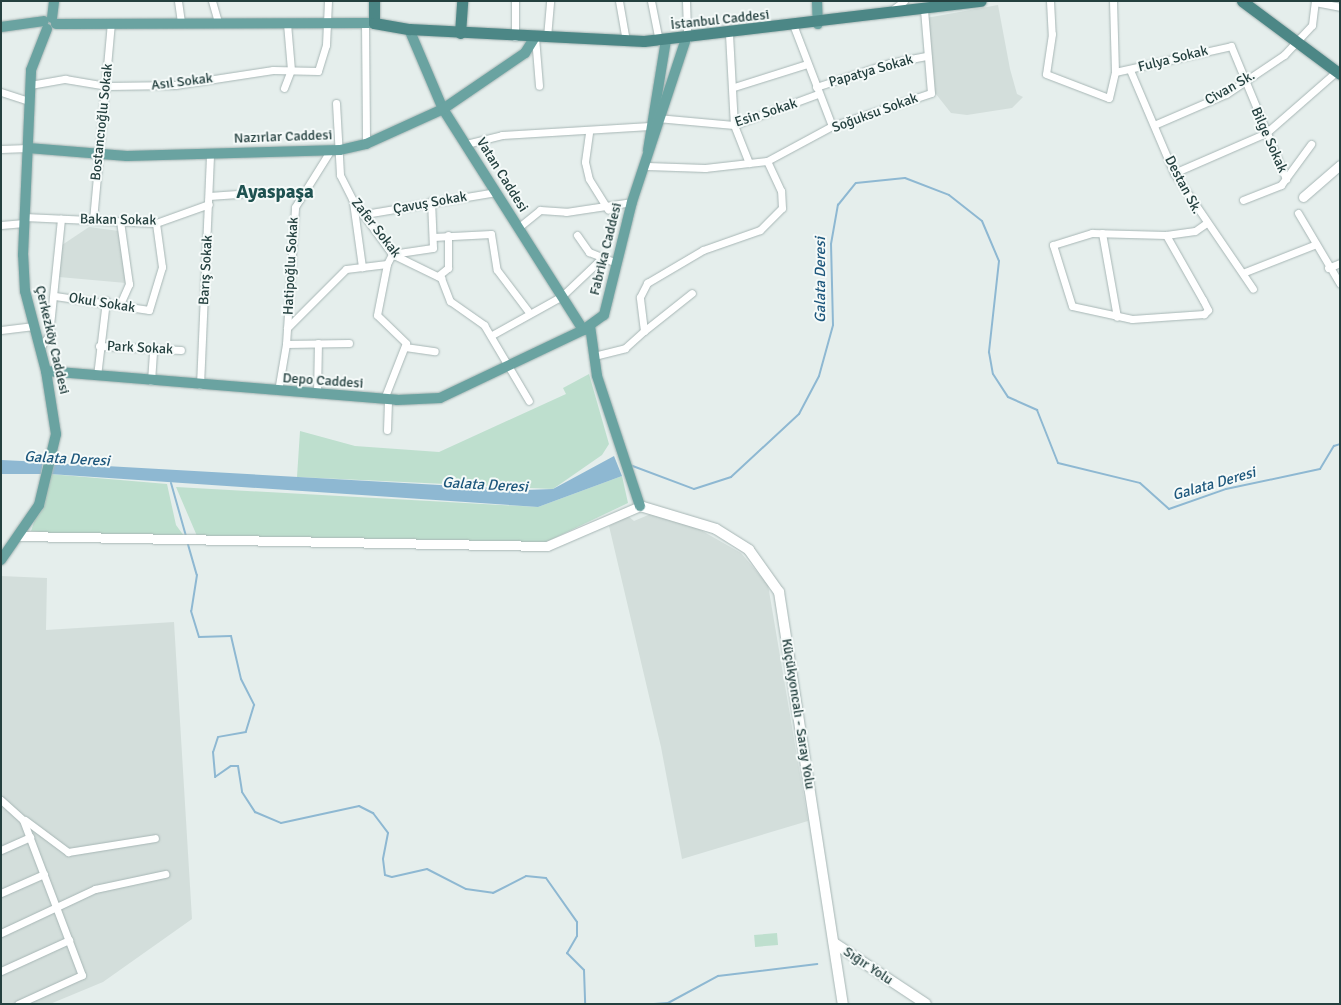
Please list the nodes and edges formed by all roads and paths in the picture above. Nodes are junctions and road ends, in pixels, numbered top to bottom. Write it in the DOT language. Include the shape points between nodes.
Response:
graph roads {
  1 [pos="54,1"];
  2 [pos="178,1"];
  3 [pos="212,1"];
  4 [pos="328,1"];
  5 [pos="374,1"];
  6 [pos="462,1"];
  7 [pos="515,1"];
  8 [pos="550,1"];
  9 [pos="619,1"];
  10 [pos="651,1"];
  11 [pos="686,1"];
  12 [pos="817,1"];
  13 [pos="904,1"];
  14 [pos="981,1"];
  15 [pos="1050,1"];
  16 [pos="1113,1"];
  17 [pos="1242,1"];
  18 [pos="1315,2"];
  19 [pos="1340,7"];
  20 [pos="924,9"];
  21 [pos="887,14"];
  22 [pos="218,22"];
  23 [pos="329,22"];
  24 [pos="50,23"];
  25 [pos="180,23"];
  26 [pos="369,23"];
  27 [pos="111,24"];
  28 [pos="287,24"];
  29 [pos="818,24"];
  30 [pos="1,27"];
  31 [pos="794,27"];
  32 [pos="409,29"];
  33 [pos="460,33"];
  34 [pos="728,34"];
  35 [pos="515,37"];
  36 [pos="541,37"];
  37 [pos="686,39"];
  38 [pos="662,40"];
  39 [pos="626,41"];
  40 [pos="1300,41"];
  41 [pos="1231,46"];
  42 [pos="927,56"];
  43 [pos="807,64"];
  44 [pos="291,70"];
  45 [pos="1130,70"];
  46 [pos="1114,72"];
  47 [pos="1338,72"];
  48 [pos="1244,82"];
  49 [pos="30,85"];
  50 [pos="107,86"];
  51 [pos="539,86"];
  52 [pos="734,87"];
  53 [pos="284,88"];
  54 [pos="817,90"];
  55 [pos="1,92"];
  56 [pos="29,101"];
  57 [pos="336,103"];
  58 [pos="443,109"];
  59 [pos="663,120"];
  60 [pos="651,121"];
  61 [pos="734,125"];
  62 [pos="1154,125"];
  63 [pos="832,126"];
  64 [pos="589,133"];
  65 [pos="1266,133"];
  66 [pos="366,144"];
  67 [pos="466,144"];
  68 [pos="1311,144"];
  69 [pos="28,148"];
  70 [pos="1,149"];
  71 [pos="335,151"];
  72 [pos="98,154"];
  73 [pos="210,155"];
  74 [pos="767,161"];
  75 [pos="749,164"];
  76 [pos="1340,165"];
  77 [pos="647,166"];
  78 [pos="1174,173"];
  79 [pos="1286,179"];
  80 [pos="496,192"];
  81 [pos="240,194"];
  82 [pos="1303,197"];
  83 [pos="352,199"];
  84 [pos="209,200"];
  85 [pos="1243,200"];
  86 [pos="431,201"];
  87 [pos="632,202"];
  88 [pos="608,208"];
  89 [pos="1298,213"];
  90 [pos="365,214"];
  91 [pos="61,219"];
  92 [pos="24,220"];
  93 [pos="92,220"];
  94 [pos="120,221"];
  95 [pos="156,223"];
  96 [pos="1205,224"];
  97 [pos="1,225"];
  98 [pos="519,227"];
  99 [pos="1102,233"];
  100 [pos="448,235"];
  101 [pos="577,235"];
  102 [pos="1166,235"];
  103 [pos="432,237"];
  104 [pos="1316,244"];
  105 [pos="392,254"];
  106 [pos="602,258"];
  107 [pos="616,263"];
  108 [pos="1340,263"];
  109 [pos="387,264"];
  110 [pos="362,267"];
  111 [pos="1328,268"];
  112 [pos="1244,272"];
  113 [pos="438,276"];
  114 [pos="1340,284"];
  115 [pos="1253,289"];
  116 [pos="692,293"];
  117 [pos="55,296"];
  118 [pos="562,296"];
  119 [pos="106,301"];
  120 [pos="120,304"];
  121 [pos="528,311"];
  122 [pos="1117,317"];
  123 [pos="32,326"];
  124 [pos="287,328"];
  125 [pos="586,328"];
  126 [pos="1,330"];
  127 [pos="644,331"];
  128 [pos="492,335"];
  129 [pos="318,343"];
  130 [pos="349,343"];
  131 [pos="286,344"];
  132 [pos="99,346"];
  133 [pos="405,347"];
  134 [pos="40,348"];
  135 [pos="153,349"];
  136 [pos="181,350"];
  137 [pos="435,351"];
  138 [pos="594,356"];
  139 [pos="511,366"];
  140 [pos="46,371"];
  141 [pos="97,376"];
  142 [pos="151,381"];
  143 [pos="200,385"];
  144 [pos="278,391"];
  145 [pos="317,394"];
  146 [pos="386,399"];
  147 [pos="529,401"];
  148 [pos="387,430"];
  149 [pos="640,506"];
  150 [pos="20,536"];
  151 [pos="1,560"];
  152 [pos="1,800"];
  153 [pos="24,820"];
  154 [pos="30,837"];
  155 [pos="156,838"];
  156 [pos="1,850"];
  157 [pos="44,874"];
  158 [pos="165,874"];
  159 [pos="1,892"];
  160 [pos="56,906"];
  161 [pos="1,933"];
  162 [pos="69,940"];
  163 [pos="834,943"];
  164 [pos="1,971"];
  165 [pos="18,1004"];
  166 [pos="843,1004"];
  167 [pos="926,1004"];
  1 -- 24 [label="main road, Çerkezköy Caddesi"];
  2 -- 25 [label="street"];
  3 -- 22 [label="street"];
  4 -- 23 [label="street"];
  5 -- 26 [label="highway"];
  6 -- 33 [label="highway"];
  7 -- 35 [label="street"];
  8 -- 36 [label="street"];
  9 -- 39 [label="street"];
  10 -- 38 [label="street"];
  11 -- 37 [label="street"];
  12 -- 29 [label="main road"];
  13 -- 21 [label="street"];
  14 -- 20 [label="highway, İstanbul Caddesi"];
  15 -- 46 [label="street" via="1052,34 1046,74 1109,98"];
  16 -- 46 [label="street"];
  17 -- 40 [label="highway"];
  18 -- 19 [label="street"];
  18 -- 40 [label="street" via="1312,25"];
  20 -- 21 [label="highway, İstanbul Caddesi"];
  20 -- 42 [label="street"];
  21 -- 29 [label="highway, İstanbul Caddesi"];
  22 -- 25 [label="main road"];
  22 -- 28 [label="main road"];
  23 -- 26 [label="main road"];
  23 -- 28 [label="main road"];
  23 -- 44 [label="street, Asıl Sokak" via="318,71"];
  24 -- 27 [label="main road"];
  24 -- 30 [label="main road"];
  24 -- 49 [label="main road, Çerkezköy Caddesi"];
  25 -- 27 [label="main road"];
  26 -- 32 [label="highway"];
  26 -- 66 [label="street"];
  27 -- 50 [label="street, Bostancıoğlu Sokak"];
  28 -- 44 [label="street"];
  29 -- 31 [label="highway, İstanbul Caddesi"];
  31 -- 34 [label="highway, İstanbul Caddesi"];
  31 -- 43 [label="street"];
  32 -- 33 [label="highway"];
  32 -- 58 [label="main road, Vatan Caddesi"];
  33 -- 35 [label="highway, İstanbul Caddesi"];
  34 -- 37 [label="highway, İstanbul Caddesi"];
  34 -- 52 [label="street"];
  35 -- 36 [label="highway, İstanbul Caddesi"];
  36 -- 39 [label="highway, İstanbul Caddesi"];
  36 -- 51 [label="street"];
  36 -- 58 [label="main road, Nazırlar Caddesi" via="525,53"];
  37 -- 38 [label="highway, İstanbul Caddesi"];
  37 -- 59 [label="main road, Fabrika Caddesi"];
  38 -- 39 [label="highway, İstanbul Caddesi"];
  38 -- 60 [label="main road, Fabrika Caddesi"];
  40 -- 47 [label="highway"];
  40 -- 48 [label="street, Civan Sk."];
  41 -- 45 [label="street, Fulya Sokak"];
  41 -- 48 [label="street, Bilge Sokak"];
  42 -- 54 [label="street, Papatya Sokak" via="890,62"];
  42 -- 63 [label="street, Soğuksu Sokak" via="931,93"];
  43 -- 52 [label="street"];
  43 -- 54 [label="street"];
  44 -- 50 [label="street, Asıl Sokak" via="175,85"];
  44 -- 53 [label="street"];
  45 -- 46 [label="street, Fulya Sokak"];
  45 -- 62 [label="street, Destan Sk."];
  47 -- 65 [label="street"];
  48 -- 62 [label="street, Civan Sk."];
  48 -- 65 [label="street, Bilge Sokak"];
  49 -- 50 [label="street, Asıl Sokak" via="65,79"];
  49 -- 56 [label="main road, Çerkezköy Caddesi"];
  50 -- 72 [label="street, Bostancıoğlu Sokak"];
  52 -- 61 [label="street"];
  54 -- 61 [label="street, Esin Sokak"];
  54 -- 63 [label="street"];
  55 -- 56 [label="street"];
  56 -- 69 [label="main road, Çerkezköy Caddesi"];
  57 -- 71 [label="street, Zafer Sokak"];
  58 -- 66 [label="main road, Nazırlar Caddesi"];
  58 -- 67 [label="main road, Vatan Caddesi"];
  59 -- 60 [label="street, Esin Sokak"];
  59 -- 61 [label="street, Esin Sokak"];
  59 -- 77 [label="main road, Fabrika Caddesi"];
  60 -- 64 [label="street"];
  60 -- 77 [label="main road, Fabrika Caddesi"];
  61 -- 75 [label="street"];
  62 -- 78 [label="street, Destan Sk."];
  63 -- 74 [label="street, Soğuksu Sokak"];
  64 -- 67 [label="street" via="502,136"];
  64 -- 88 [label="street" via="587,170"];
  65 -- 78 [label="street"];
  65 -- 79 [label="street, Bilge Sokak"];
  66 -- 71 [label="main road, Nazırlar Caddesi"];
  67 -- 80 [label="main road, Vatan Caddesi"];
  68 -- 79 [label="street"];
  69 -- 70 [label="street"];
  69 -- 72 [label="main road, Nazırlar Caddesi"];
  69 -- 92 [label="main road, Çerkezköy Caddesi"];
  71 -- 73 [label="main road, Nazırlar Caddesi"];
  71 -- 83 [label="street, Zafer Sokak" via="340,175"];
  71 -- 124 [label="street, Hatipoğlu Sokak" via="295,207"];
  72 -- 73 [label="main road, Nazırlar Caddesi"];
  72 -- 93 [label="street, Bostancıoğlu Sokak"];
  73 -- 84 [label="street, Barış Sokak"];
  74 -- 75 [label="street, Soğuksu Sokak"];
  74 -- 127 [label="street" via="781,191 782,208 760,230 703,250 647,283 640,297"];
  75 -- 77 [label="street, Soğuksu Sokak"];
  76 -- 82 [label="street"];
  77 -- 87 [label="main road, Fabrika Caddesi"];
  78 -- 96 [label="street, Destan Sk."];
  79 -- 85 [label="street"];
  80 -- 86 [label="street, Çavuş Sokak"];
  80 -- 98 [label="main road, Vatan Caddesi"];
  81 -- 84 [label="street"];
  83 -- 90 [label="street, Zafer Sokak"];
  83 -- 110 [label="street"];
  84 -- 95 [label="street, Bakan Sokak" via="180,218"];
  84 -- 143 [label="street, Barış Sokak"];
  86 -- 90 [label="street, Çavuş Sokak"];
  86 -- 103 [label="street"];
  87 -- 88 [label="street"];
  87 -- 107 [label="main road, Fabrika Caddesi"];
  88 -- 98 [label="street" via="540,210"];
  89 -- 104 [label="street"];
  90 -- 105 [label="street, Zafer Sokak"];
  91 -- 92 [label="street, Bakan Sokak"];
  91 -- 93 [label="street, Bakan Sokak"];
  91 -- 117 [label="street"];
  92 -- 97 [label="street, Bakan Sokak"];
  92 -- 123 [label="main road, Çerkezköy Caddesi" via="25,291"];
  93 -- 94 [label="street, Bakan Sokak"];
  94 -- 95 [label="street, Bakan Sokak"];
  94 -- 120 [label="street" via="129,284"];
  95 -- 120 [label="street, Okul Sokak" via="162,268 149,310"];
  96 -- 102 [label="street" via="1195,231"];
  96 -- 112 [label="street, Destan Sk."];
  98 -- 118 [label="main road, Vatan Caddesi"];
  99 -- 102 [label="street"];
  99 -- 122 [label="street"];
  99 -- 122 [label="street" via="1054,245 1056,264 1072,306"];
  100 -- 103 [label="street"];
  100 -- 113 [label="street" via="448,268"];
  100 -- 121 [label="street" via="492,234 497,270"];
  101 -- 106 [label="street" via="581,246"];
  102 -- 122 [label="street" via="1208,310 1204,314"];
  103 -- 105 [label="street" via="433,248"];
  104 -- 111 [label="street"];
  104 -- 112 [label="street"];
  105 -- 109 [label="street"];
  105 -- 113 [label="street, Zafer Sokak"];
  106 -- 107 [label="street"];
  106 -- 118 [label="street"];
  107 -- 125 [label="main road, Fabrika Caddesi" via="604,315"];
  108 -- 111 [label="street"];
  109 -- 110 [label="street"];
  109 -- 133 [label="street" via="377,315 395,330"];
  110 -- 124 [label="street" via="346,269"];
  111 -- 114 [label="street"];
  112 -- 115 [label="street, Destan Sk."];
  113 -- 128 [label="street" via="450,301"];
  116 -- 127 [label="street"];
  117 -- 119 [label="street, Okul Sokak"];
  117 -- 134 [label="street" via="49,336"];
  118 -- 121 [label="street"];
  118 -- 125 [label="main road, Vatan Caddesi"];
  119 -- 120 [label="street, Okul Sokak"];
  119 -- 132 [label="street"];
  121 -- 128 [label="street"];
  123 -- 126 [label="street"];
  123 -- 134 [label="main road, Çerkezköy Caddesi"];
  124 -- 131 [label="street, Hatipoğlu Sokak"];
  125 -- 138 [label="main road, Vatan Caddesi"];
  125 -- 139 [label="main road, Depo Caddesi"];
  127 -- 138 [label="street" via="625,348"];
  128 -- 139 [label="street"];
  129 -- 130 [label="street"];
  129 -- 131 [label="street"];
  129 -- 145 [label="street"];
  131 -- 144 [label="street, Hatipoğlu Sokak"];
  132 -- 135 [label="street, Park Sokak"];
  132 -- 141 [label="street"];
  133 -- 137 [label="street"];
  133 -- 146 [label="street"];
  134 -- 140 [label="main road, Çerkezköy Caddesi"];
  135 -- 136 [label="street, Park Sokak"];
  135 -- 142 [label="street"];
  138 -- 149 [label="main road, Vatan Caddesi" via="622,458"];
  139 -- 146 [label="main road, Depo Caddesi" via="440,398"];
  139 -- 147 [label="street"];
  140 -- 141 [label="main road, Depo Caddesi"];
  140 -- 150 [label="main road, Çerkezköy Caddesi" via="56,434 47,483"];
  141 -- 142 [label="main road, Depo Caddesi"];
  142 -- 143 [label="main road, Depo Caddesi"];
  143 -- 144 [label="main road, Depo Caddesi"];
  144 -- 145 [label="main road, Depo Caddesi"];
  145 -- 146 [label="main road, Depo Caddesi"];
  146 -- 148 [label="street"];
  149 -- 150 [label="street" via="547,546 197,542"];
  149 -- 163 [label="main road, Küçükyoncalı - Saray Yolu" via="716,529 749,550 776,586"];
  150 -- 151 [label="main road, Çerkezköy Caddesi"];
  152 -- 153 [label="street"];
  153 -- 154 [label="street"];
  153 -- 155 [label="street" via="68,852"];
  154 -- 156 [label="street"];
  154 -- 157 [label="street"];
  157 -- 159 [label="street"];
  157 -- 160 [label="street"];
  158 -- 160 [label="street" via="95,889"];
  160 -- 161 [label="street"];
  160 -- 162 [label="street"];
  162 -- 164 [label="street"];
  162 -- 165 [label="street" via="82,975"];
  163 -- 166 [label="main road, Küçükyoncalı - Saray Yolu"];
  163 -- 167 [label="main road, Sığır Yolu"];
}
